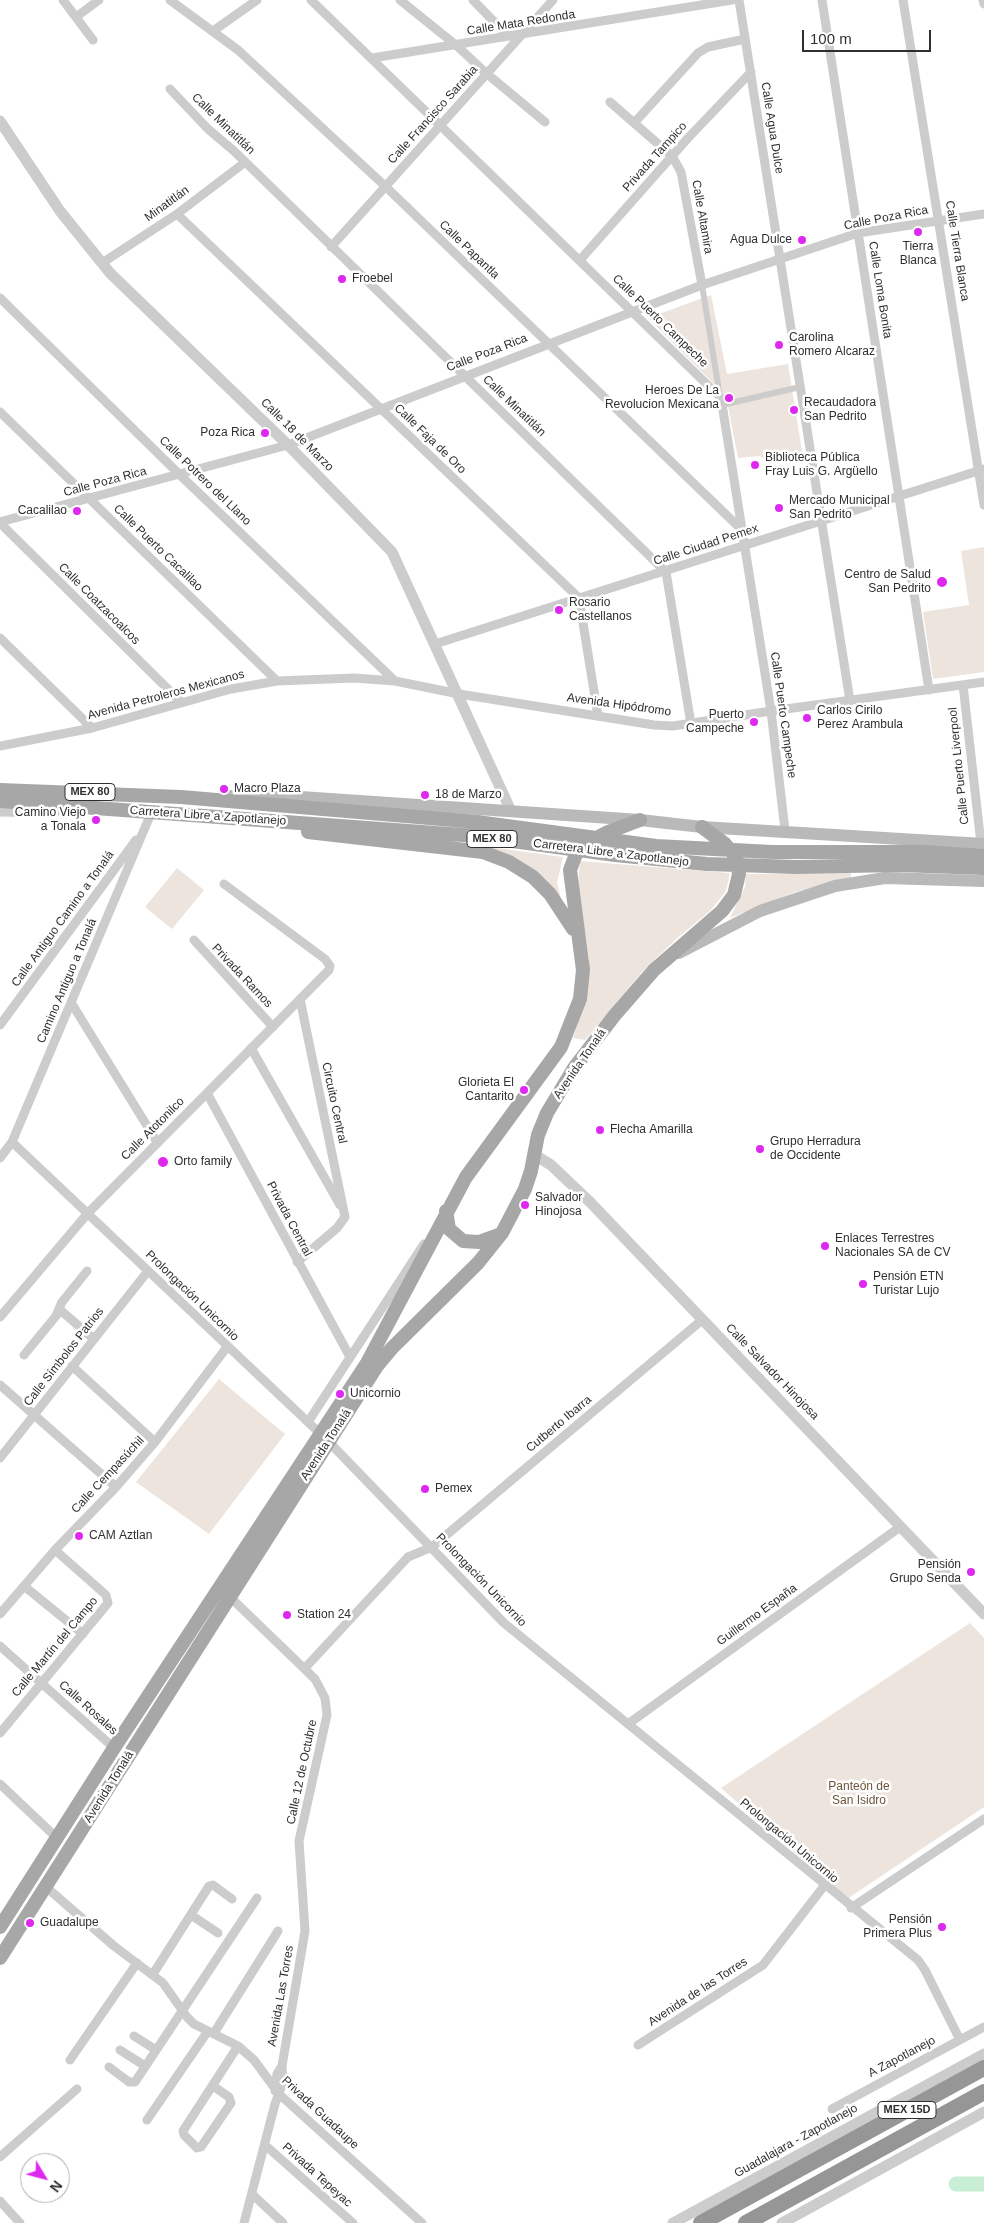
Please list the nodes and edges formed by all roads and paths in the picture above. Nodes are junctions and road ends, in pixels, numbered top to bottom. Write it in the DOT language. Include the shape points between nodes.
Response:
graph roads {
  1 [pos="63,0"];
  2 [pos="99,0"];
  3 [pos="170,0"];
  4 [pos="257,0"];
  5 [pos="310,0"];
  6 [pos="400,0"];
  7 [pos="473,0"];
  8 [pos="553,0"];
  9 [pos="732,0"];
  10 [pos="739,0"];
  11 [pos="822,0"];
  12 [pos="903,0"];
  13 [pos="983,0"];
  14 [pos="984,4"];
  15 [pos="76,17"];
  16 [pos="212,31"];
  17 [pos="508,36"];
  18 [pos="521,36"];
  19 [pos="745,39"];
  20 [pos="92,40"];
  21 [pos="457,46"];
  22 [pos="372,58"];
  23 [pos="751,72"];
  24 [pos="486,73"];
  25 [pos="170,88"];
  26 [pos="610,102"];
  27 [pos="0,122"];
  28 [pos="545,122"];
  29 [pos="634,123"];
  30 [pos="440,125"];
  31 [pos="672,156"];
  32 [pos="244,162"];
  33 [pos="386,186"];
  34 [pos="177,214"];
  35 [pos="984,214"];
  36 [pos="939,221"];
  37 [pos="858,233"];
  38 [pos="331,247"];
  39 [pos="780,259"];
  40 [pos="580,260"];
  41 [pos="102,263"];
  42 [pos="702,285"];
  43 [pos="0,298"];
  44 [pos="634,312"];
  45 [pos="546,344"];
  46 [pos="465,376"];
  47 [pos="800,387"];
  48 [pos="721,401"];
  49 [pos="380,409"];
  50 [pos="0,412"];
  51 [pos="288,446"];
  52 [pos="982,469"];
  53 [pos="180,475"];
  54 [pos="899,496"];
  55 [pos="89,498"];
  56 [pos="984,505"];
  57 [pos="821,521"];
  58 [pos="0,523"];
  59 [pos="741,529"];
  60 [pos="745,546"];
  61 [pos="666,572"];
  62 [pos="579,598"];
  63 [pos="0,638"];
  64 [pos="435,644"];
  65 [pos="277,681"];
  66 [pos="395,681"];
  67 [pos="984,682"];
  68 [pos="963,686"];
  69 [pos="929,690"];
  70 [pos="458,694"];
  71 [pos="850,701"];
  72 [pos="181,702"];
  73 [pos="771,710"];
  74 [pos="598,716"];
  75 [pos="691,724"];
  76 [pos="92,728"];
  77 [pos="0,746"];
  78 [pos="0,782"];
  79 [pos="0,790"];
  80 [pos="21,790"];
  81 [pos="181,797"];
  82 [pos="0,801"];
  83 [pos="68,807"];
  84 [pos="511,811"];
  85 [pos="0,812"];
  86 [pos="157,812"];
  87 [pos="640,820"];
  88 [pos="145,827"];
  89 [pos="702,827"];
  90 [pos="785,830"];
  91 [pos="983,848"];
  92 [pos="984,868"];
  93 [pos="984,881"];
  94 [pos="224,884"];
  95 [pos="194,940"];
  96 [pos="580,943"];
  97 [pos="672,956"];
  98 [pos="300,999"];
  99 [pos="72,1004"];
  100 [pos="0,1025"];
  101 [pos="273,1027"];
  102 [pos="252,1048"];
  103 [pos="207,1093"];
  104 [pos="12,1142"];
  105 [pos="157,1142"];
  106 [pos="535,1155"];
  107 [pos="0,1158"];
  108 [pos="345,1212"];
  109 [pos="88,1213"];
  110 [pos="444,1217"];
  111 [pos="502,1233"];
  112 [pos="297,1262"];
  113 [pos="88,1271"];
  114 [pos="148,1271"];
  115 [pos="59,1310"];
  116 [pos="0,1317"];
  117 [pos="702,1320"];
  118 [pos="94,1338"];
  119 [pos="227,1347"];
  120 [pos="24,1356"];
  121 [pos="350,1357"];
  122 [pos="72,1366"];
  123 [pos="0,1385"];
  124 [pos="34,1415"];
  125 [pos="308,1422"];
  126 [pos="324,1437"];
  127 [pos="155,1442"];
  128 [pos="0,1458"];
  129 [pos="116,1487"];
  130 [pos="900,1526"];
  131 [pos="432,1547"];
  132 [pos="54,1550"];
  133 [pos="24,1586"];
  134 [pos="229,1596"];
  135 [pos="0,1614"];
  136 [pos="984,1614"];
  137 [pos="82,1634"];
  138 [pos="0,1646"];
  139 [pos="305,1668"];
  140 [pos="41,1682"];
  141 [pos="628,1724"];
  142 [pos="2,1726"];
  143 [pos="114,1748"];
  144 [pos="0,1784"];
  145 [pos="984,1819"];
  146 [pos="57,1838"];
  147 [pos="824,1886"];
  148 [pos="46,1887"];
  149 [pos="257,1898"];
  150 [pos="232,1899"];
  151 [pos="851,1908"];
  152 [pos="191,1915"];
  153 [pos="0,1927"];
  154 [pos="278,1931"];
  155 [pos="305,1931"];
  156 [pos="218,1933"];
  157 [pos="0,1958"];
  158 [pos="136,1963"];
  159 [pos="153,1974"];
  160 [pos="182,2009"];
  161 [pos="984,2027"];
  162 [pos="211,2032"];
  163 [pos="134,2036"];
  164 [pos="960,2040"];
  165 [pos="238,2046"];
  166 [pos="638,2046"];
  167 [pos="120,2050"];
  168 [pos="156,2050"];
  169 [pos="984,2054"];
  170 [pos="70,2060"];
  171 [pos="145,2066"];
  172 [pos="109,2067"];
  173 [pos="984,2068"];
  174 [pos="213,2086"];
  175 [pos="78,2089"];
  176 [pos="277,2092"];
  177 [pos="984,2092"];
  178 [pos="832,2109"];
  179 [pos="984,2112"];
  180 [pos="147,2120"];
  181 [pos="265,2145"];
  182 [pos="0,2157"];
  183 [pos="252,2194"];
  184 [pos="0,2200"];
  185 [pos="20,2223"];
  186 [pos="244,2223"];
  187 [pos="283,2223"];
  188 [pos="353,2223"];
  189 [pos="422,2223"];
  190 [pos="673,2223"];
  191 [pos="701,2223"];
  192 [pos="746,2223"];
  193 [pos="782,2223"];
  1 -- 15 [label="street"];
  2 -- 15 [label="street"];
  3 -- 16 [label="street, Calle Papantla"];
  4 -- 16 [label="street"];
  5 -- 22 [label="street, Calle Puerto Campeche"];
  6 -- 21 [label="street"];
  7 -- 17 [label="street"];
  8 -- 18 [label="street, Calle Francisco Sarabia"];
  9 -- 18 [label="street, Calle Mata Redonda"];
  10 -- 19 [label="street, Calle Agua Dulce"];
  11 -- 37 [label="street, Calle Loma Bonita"];
  12 -- 36 [label="street, Calle Tierra Blanca"];
  13 -- 14 [label="street"];
  15 -- 20 [label="street"];
  16 -- 33 [label="street, Calle Papantla" via="238,50"];
  17 -- 18 [label="street, Calle Mata Redonda"];
  17 -- 21 [label="street, Calle Mata Redonda"];
  18 -- 24 [label="street, Calle Francisco Sarabia"];
  19 -- 23 [label="street, Calle Agua Dulce"];
  19 -- 29 [label="street" via="708,47 698,53"];
  21 -- 22 [label="street, Calle Mata Redonda"];
  21 -- 24 [label="street"];
  22 -- 30 [label="street, Calle Puerto Campeche"];
  23 -- 31 [label="street, Privada Tampico"];
  23 -- 39 [label="street, Calle Agua Dulce"];
  24 -- 28 [label="street"];
  24 -- 30 [label="street, Calle Francisco Sarabia"];
  25 -- 32 [label="street, Calle Minatitlán"];
  26 -- 29 [label="street"];
  27 -- 41 [label="street, Calle 18 de Marzo" via="60,211"];
  29 -- 31 [label="street"];
  30 -- 33 [label="street, Calle Francisco Sarabia"];
  30 -- 40 [label="street, Calle Puerto Campeche"];
  31 -- 40 [label="street, Privada Tampico"];
  31 -- 42 [label="street, Calle Altamira" via="681,172"];
  32 -- 34 [label="street, Minatitlán"];
  32 -- 38 [label="street, Calle Minatitlán"];
  33 -- 38 [label="street, Calle Francisco Sarabia"];
  33 -- 45 [label="street, Calle Papantla"];
  34 -- 41 [label="street, Minatitlán"];
  34 -- 49 [label="street, Calle Faja de Oro"];
  35 -- 36 [label="street, Calle Poza Rica"];
  36 -- 37 [label="street, Calle Poza Rica"];
  36 -- 52 [label="street, Calle Tierra Blanca"];
  37 -- 39 [label="street, Calle Poza Rica"];
  37 -- 54 [label="street, Calle Loma Bonita"];
  38 -- 46 [label="street, Calle Minatitlán"];
  39 -- 42 [label="street, Calle Poza Rica"];
  39 -- 47 [label="street, Calle Agua Dulce"];
  40 -- 44 [label="street, Calle Puerto Campeche"];
  41 -- 51 [label="street, Calle 18 de Marzo"];
  42 -- 44 [label="street, Calle Poza Rica"];
  42 -- 48 [label="street"];
  43 -- 53 [label="street, Calle Potrero del Llano"];
  44 -- 45 [label="street, Calle Poza Rica"];
  44 -- 48 [label="street, Calle Puerto Campeche"];
  45 -- 46 [label="street, Calle Poza Rica"];
  45 -- 59 [label="street, Calle Papantla"];
  46 -- 49 [label="street, Calle Poza Rica"];
  46 -- 61 [label="street, Calle Minatitlán"];
  47 -- 48 [label="street"];
  47 -- 57 [label="street, Calle Agua Dulce"];
  48 -- 59 [label="street, Calle Puerto Campeche"];
  49 -- 51 [label="street, Calle Poza Rica"];
  49 -- 62 [label="street, Calle Faja de Oro"];
  50 -- 55 [label="street, Calle Puerto Cacalilao"];
  51 -- 53 [label="street, Calle Poza Rica"];
  51 -- 64 [label="street, Calle 18 de Marzo" via="392,552"];
  52 -- 54 [label="street, Calle Ciudad Pemex"];
  52 -- 56 [label="street, Calle Tierra Blanca"];
  53 -- 55 [label="street, Calle Poza Rica"];
  53 -- 66 [label="street, Calle Potrero del Llano"];
  54 -- 57 [label="street, Calle Ciudad Pemex"];
  54 -- 69 [label="street, Calle Loma Bonita"];
  55 -- 58 [label="street, Calle Poza Rica"];
  55 -- 65 [label="street, Calle Puerto Cacalilao"];
  57 -- 60 [label="street, Calle Ciudad Pemex"];
  57 -- 71 [label="street, Calle Agua Dulce"];
  58 -- 72 [label="street, Calle Coatzacoalcos"];
  59 -- 60 [label="street, Calle Puerto Campeche"];
  60 -- 61 [label="street, Calle Ciudad Pemex"];
  60 -- 73 [label="street, Calle Puerto Campeche"];
  61 -- 62 [label="street, Calle Ciudad Pemex"];
  61 -- 75 [label="street"];
  62 -- 64 [label="street, Calle Ciudad Pemex"];
  62 -- 74 [label="street"];
  63 -- 76 [label="street"];
  64 -- 70 [label="street, Calle 18 de Marzo"];
  65 -- 66 [label="street, Avenida Petroleros Mexicanos" via="354,678"];
  65 -- 72 [label="street, Avenida Petroleros Mexicanos"];
  66 -- 70 [label="street, Avenida Petroleros Mexicanos"];
  67 -- 68 [label="street, Avenida Hipódromo"];
  68 -- 69 [label="street, Avenida Hipódromo"];
  68 -- 91 [label="street, Calle Puerto Liverpool"];
  69 -- 71 [label="street, Avenida Hipódromo"];
  70 -- 74 [label="street, Avenida Hipódromo"];
  70 -- 84 [label="street, Calle 18 de Marzo"];
  71 -- 73 [label="street, Avenida Hipódromo"];
  72 -- 76 [label="street, Avenida Petroleros Mexicanos"];
  73 -- 75 [label="street, Avenida Hipódromo"];
  73 -- 90 [label="street, Calle Puerto Campeche"];
  74 -- 75 [label="street, Avenida Hipódromo" via="654,725"];
  76 -- 77 [label="street, Avenida Petroleros Mexicanos"];
  78 -- 80 [label="main road"];
  79 -- 80 [label="main road, Carretera Libre a Zapotlanejo / MEX 80"];
  80 -- 81 [label="main road, Carretera Libre a Zapotlanejo / MEX 80"];
  81 -- 84 [label="main road, Carretera Libre a Zapotlanejo" via="271,795"];
  81 -- 91 [label="main road, Carretera Libre a Zapotlanejo / MEX 80" via="477,822 656,846 772,852 924,852"];
  82 -- 83 [label="main road, Carretera Libre a Zapotlanejo / MEX 80"];
  83 -- 85 [label="street" via="52,813"];
  83 -- 86 [label="main road, Carretera Libre a Zapotlanejo / MEX 80"];
  84 -- 87 [label="main road, Carretera Libre a Zapotlanejo"];
  86 -- 88 [label="street, Camino Antiguo a Tonalá"];
  86 -- 92 [label="main road, Carretera Libre a Zapotlanejo / MEX 80" via="476,836 707,864"];
  86 -- 96 [label="main road" via="186,820 482,852 509,862 533,877 562,910"];
  87 -- 89 [label="main road, Carretera Libre a Zapotlanejo"];
  87 -- 96 [label="main road, Avenida Tonalá" via="587,843 576,854 570,870"];
  88 -- 99 [label="street, Camino Antiguo a Tonalá"];
  88 -- 100 [label="street, Calle Antiguo Camino a Tonalá"];
  89 -- 90 [label="main road, Carretera Libre a Zapotlanejo"];
  89 -- 97 [label="main road, Avenida Tonalá" via="736,857 738,884 722,911"];
  90 -- 91 [label="main road, Carretera Libre a Zapotlanejo"];
  93 -- 97 [label="main road" via="885,878 835,886 760,911"];
  94 -- 98 [label="street, Calle Atotonilco" via="330,966"];
  95 -- 101 [label="street, Privada Ramos"];
  96 -- 110 [label="main road, Avenida Tonalá" via="583,970 580,998 561,1046 466,1177"];
  97 -- 106 [label="main road, Avenida Tonalá" via="654,970 574,1068 547,1113 538,1135"];
  98 -- 101 [label="street, Calle Atotonilco"];
  98 -- 108 [label="street, Circuito Central"];
  99 -- 104 [label="street, Camino Antiguo a Tonalá"];
  99 -- 105 [label="street"];
  101 -- 102 [label="street, Calle Atotonilco"];
  102 -- 103 [label="street, Calle Atotonilco"];
  102 -- 108 [label="street"];
  103 -- 105 [label="street, Calle Atotonilco"];
  103 -- 112 [label="street, Privada Central"];
  104 -- 107 [label="street, Camino Antiguo a Tonalá"];
  104 -- 109 [label="street, Prolongación Unicornio"];
  105 -- 109 [label="street, Calle Atotonilco"];
  106 -- 111 [label="main road, Avenida Tonalá" via="525,1189"];
  106 -- 117 [label="street, Calle Salvador Hinojosa" via="551,1165 590,1202"];
  108 -- 112 [label="street" via="341,1225"];
  109 -- 114 [label="street, Prolongación Unicornio"];
  109 -- 116 [label="street, Calle Atotonilco"];
  110 -- 111 [label="main road" via="449,1229 462,1241 480,1242"];
  110 -- 121 [label="street"];
  110 -- 126 [label="main road, Avenida Tonalá"];
  111 -- 126 [label="main road, Avenida Tonalá" via="478,1263 387,1354"];
  112 -- 121 [label="street, Privada Central"];
  113 -- 115 [label="street"];
  114 -- 118 [label="street, Calle Símbolos Patrios"];
  114 -- 119 [label="street, Prolongación Unicornio"];
  115 -- 118 [label="street"];
  115 -- 120 [label="street"];
  117 -- 130 [label="street, Calle Salvador Hinojosa"];
  117 -- 131 [label="street, Cutberto Ibarra"];
  118 -- 122 [label="street, Calle Símbolos Patrios"];
  119 -- 125 [label="street, Prolongación Unicornio"];
  119 -- 127 [label="street, Calle Cempasúchil"];
  121 -- 125 [label="street"];
  122 -- 124 [label="street, Calle Símbolos Patrios"];
  122 -- 127 [label="street"];
  123 -- 124 [label="street"];
  124 -- 128 [label="street, Calle Símbolos Patrios"];
  124 -- 129 [label="street"];
  125 -- 126 [label="street, Prolongación Unicornio"];
  126 -- 131 [label="street, Prolongación Unicornio"];
  126 -- 134 [label="main road, Avenida Tonalá"];
  126 -- 143 [label="main road, Avenida Tonalá"];
  127 -- 129 [label="street, Calle Cempasúchil"];
  129 -- 132 [label="street, Calle Cempasúchil"];
  130 -- 136 [label="street, Calle Salvador Hinojosa"];
  130 -- 141 [label="street, Guillermo España"];
  131 -- 139 [label="street, Cutberto Ibarra" via="408,1557"];
  131 -- 141 [label="street, Prolongación Unicornio" via="504,1624"];
  132 -- 133 [label="street, Calle Cempasúchil"];
  132 -- 137 [label="street, Calle Martín del Campo" via="109,1600"];
  133 -- 135 [label="street, Calle Cempasúchil"];
  133 -- 137 [label="street"];
  134 -- 139 [label="street, Calle 12 de Octubre"];
  134 -- 148 [label="main road, Avenida Tonalá"];
  137 -- 140 [label="street, Calle Martín del Campo"];
  138 -- 140 [label="street, Calle Rosales"];
  139 -- 155 [label="street, Calle 12 de Octubre" via="325,1698 327,1715 299,1841"];
  140 -- 142 [label="street, Calle Martín del Campo"];
  140 -- 143 [label="street, Calle Rosales"];
  141 -- 147 [label="street, Prolongación Unicornio"];
  143 -- 146 [label="main road, Avenida Tonalá"];
  144 -- 146 [label="street"];
  145 -- 151 [label="street"];
  146 -- 153 [label="main road, Avenida Tonalá"];
  147 -- 151 [label="street, Prolongación Unicornio"];
  147 -- 166 [label="street, Avenida de las Torres" via="763,1965"];
  148 -- 157 [label="main road, Avenida Tonalá"];
  148 -- 158 [label="street, Privada Guadaupe"];
  149 -- 160 [label="street"];
  150 -- 152 [label="street" via="211,1884"];
  151 -- 164 [label="street, Prolongación Unicornio" via="918,1960"];
  152 -- 156 [label="street"];
  152 -- 159 [label="street"];
  154 -- 162 [label="street"];
  155 -- 176 [label="street, Avenida Las Torres" via="282,2066 277,2074"];
  158 -- 159 [label="street, Privada Guadaupe"];
  158 -- 170 [label="street"];
  159 -- 160 [label="street, Privada Guadaupe"];
  160 -- 162 [label="street, Privada Guadaupe" via="194,2024"];
  160 -- 168 [label="street"];
  161 -- 164 [label="street, A Zapotlanejo"];
  162 -- 165 [label="street, Privada Guadaupe"];
  162 -- 180 [label="street"];
  163 -- 168 [label="street"];
  164 -- 178 [label="street, A Zapotlanejo"];
  165 -- 174 [label="street"];
  165 -- 176 [label="street, Privada Guadaupe" via="254,2060"];
  167 -- 171 [label="street"];
  168 -- 171 [label="street"];
  169 -- 190 [label="street, Guadalajara - Zapotlanejo"];
  171 -- 172 [label="street" via="132,2083"];
  173 -- 191 [label="highway, MEX 15D"];
  174 -- 174 [label="street" via="229,2097 231,2103 201,2147 197,2148 183,2131"];
  175 -- 182 [label="street"];
  176 -- 181 [label="street, Avenida Las Torres"];
  176 -- 189 [label="street, Privada Guadaupe"];
  177 -- 192 [label="highway, MEX 15D"];
  179 -- 193 [label="street"];
  181 -- 183 [label="street, Avenida Las Torres"];
  181 -- 188 [label="street, Privada Tepeyac"];
  183 -- 186 [label="street, Avenida Las Torres"];
  183 -- 187 [label="street"];
  184 -- 185 [label="street"];
}
